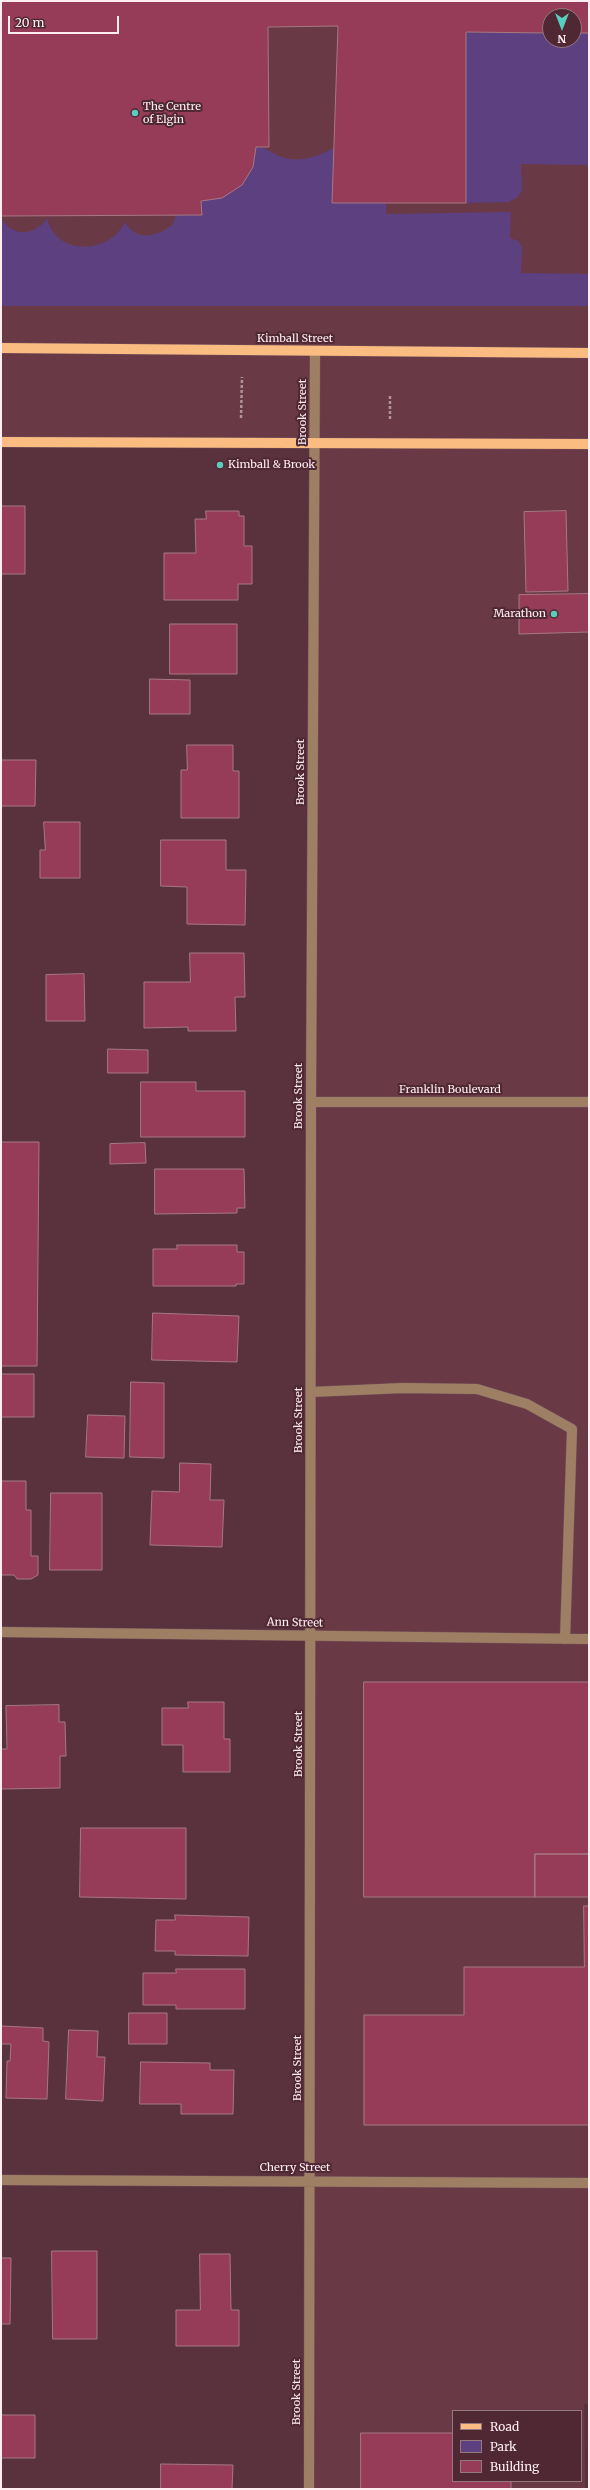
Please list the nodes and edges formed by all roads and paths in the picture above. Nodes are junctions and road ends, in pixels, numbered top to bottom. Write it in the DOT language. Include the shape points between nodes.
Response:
graph roads {
  1 [pos="1,348"];
  2 [pos="315,351"];
  3 [pos="589,353"];
  4 [pos="242,377"];
  5 [pos="390,396"];
  6 [pos="240,422"];
  7 [pos="390,427"];
  8 [pos="1,442"];
  9 [pos="315,443"];
  10 [pos="589,444"];
  11 [pos="311,1102"];
  12 [pos="589,1102"];
  13 [pos="311,1392"];
  14 [pos="1,1632"];
  15 [pos="311,1635"];
  16 [pos="565,1639"];
  17 [pos="589,1639"];
  18 [pos="1,2180"];
  19 [pos="309,2180"];
  20 [pos="589,2183"];
  21 [pos="309,2489"];
  1 -- 2 [label="main road, Kimball Street"];
  2 -- 3 [label="main road, Kimball Street"];
  2 -- 9 [label="street, Brook Street"];
  4 -- 6 [label="path"];
  5 -- 7 [label="path"];
  8 -- 9 [label="main road"];
  9 -- 10 [label="main road"];
  9 -- 11 [label="street, Brook Street"];
  11 -- 12 [label="street, Franklin Boulevard"];
  11 -- 13 [label="street, Brook Street"];
  13 -- 15 [label="street, Brook Street"];
  13 -- 16 [label="street" via="403,1388 477,1389 527,1404 572,1429"];
  14 -- 15 [label="street, Ann Street"];
  15 -- 16 [label="street, Ann Street"];
  15 -- 19 [label="street, Brook Street"];
  16 -- 17 [label="street, Ann Street"];
  18 -- 19 [label="street, Cherry Street"];
  19 -- 20 [label="street, Cherry Street"];
  19 -- 21 [label="street, Brook Street"];
}
